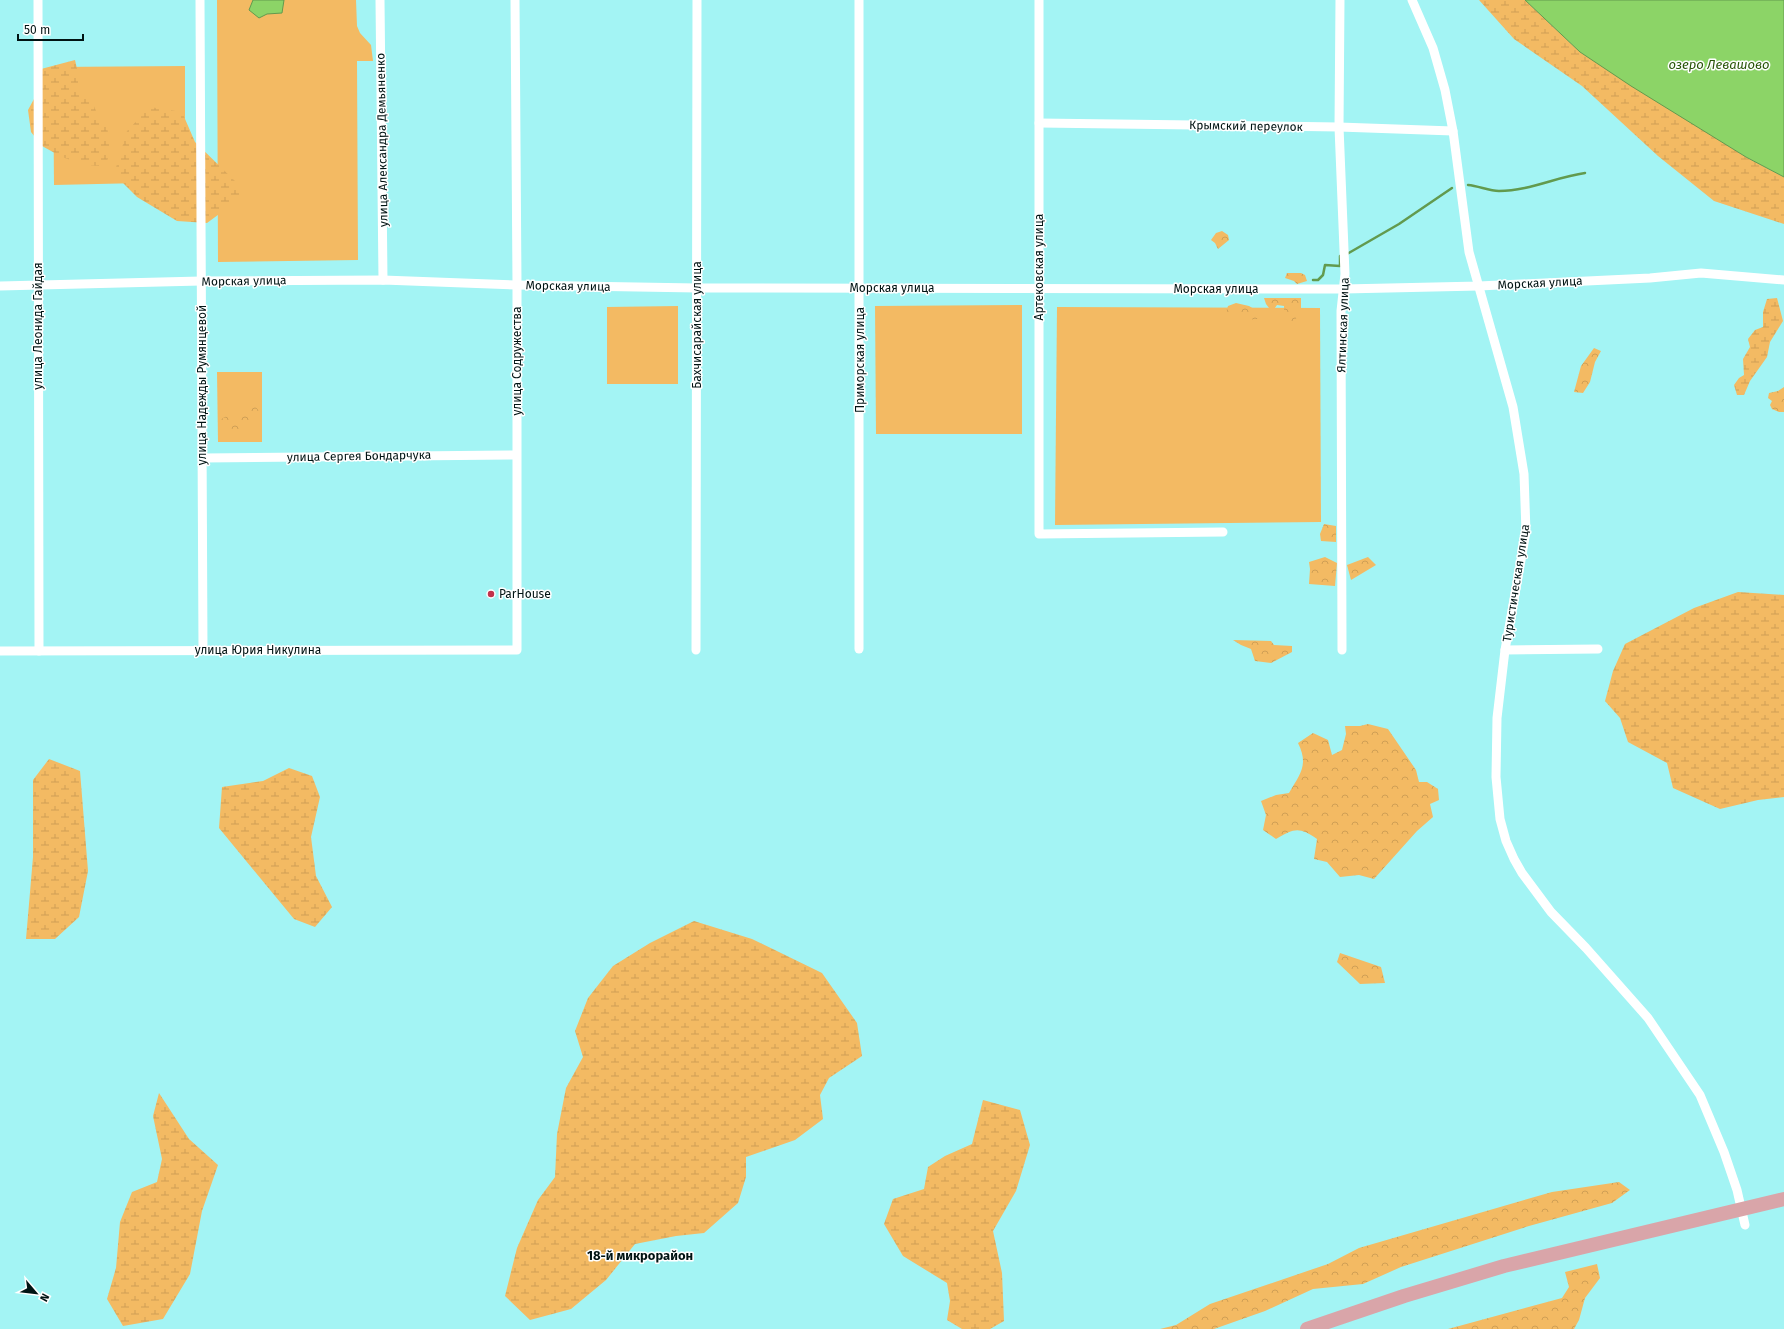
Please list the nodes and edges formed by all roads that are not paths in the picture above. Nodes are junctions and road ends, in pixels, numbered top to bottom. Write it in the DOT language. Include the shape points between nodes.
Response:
graph roads {
  1 [pos="38,0"];
  2 [pos="200,0"];
  3 [pos="380,0"];
  4 [pos="515,0"];
  5 [pos="697,0"];
  6 [pos="859,0"];
  7 [pos="1039,0"];
  8 [pos="1340,0"];
  9 [pos="1412,0"];
  10 [pos="1039,123"];
  11 [pos="1339,127"];
  12 [pos="1453,131"];
  13 [pos="383,280"];
  14 [pos="1784,280"];
  15 [pos="201,281"];
  16 [pos="517,285"];
  17 [pos="0,286"];
  18 [pos="37,286"];
  19 [pos="1479,286"];
  20 [pos="697,288"];
  21 [pos="860,288"];
  22 [pos="1038,288"];
  23 [pos="1344,289"];
  24 [pos="516,455"];
  25 [pos="203,458"];
  26 [pos="1223,532"];
  27 [pos="858,649"];
  28 [pos="1598,649"];
  29 [pos="203,650"];
  30 [pos="517,650"];
  31 [pos="696,650"];
  32 [pos="1342,650"];
  33 [pos="1505,650"];
  34 [pos="0,651"];
  35 [pos="39,651"];
  36 [pos="1784,1199"];
  37 [pos="1741,1209"];
  38 [pos="1745,1225"];
  39 [pos="1308,1329"];
  1 -- 18 [label="street, улица Леонида Гайдая"];
  2 -- 15 [label="street, улица Надежды Румянцевой"];
  3 -- 13 [label="street, улица Александра Демьяненко"];
  4 -- 16 [label="street, улица Содружества"];
  5 -- 20 [label="street, Бахчисарайская улица"];
  6 -- 21 [label="street, Приморская улица"];
  7 -- 10 [label="street, Артековская улица"];
  8 -- 11 [label="street, Ялтинская улица"];
  9 -- 12 [label="street, Туристическая улица" via="1433,48"];
  10 -- 11 [label="street, Крымский переулок"];
  10 -- 22 [label="street, Артековская улица"];
  11 -- 12 [label="street, Крымский переулок"];
  11 -- 23 [label="street, Ялтинская улица"];
  12 -- 19 [label="street, Туристическая улица" via="1469,252"];
  13 -- 15 [label="street, Морская улица"];
  13 -- 16 [label="street, Морская улица"];
  14 -- 19 [label="street, Морская улица" via="1701,274"];
  15 -- 18 [label="street, Морская улица"];
  15 -- 25 [label="street, улица Надежды Румянцевой"];
  16 -- 20 [label="street, Морская улица"];
  16 -- 24 [label="street, улица Содружества"];
  17 -- 18 [label="street, Морская улица"];
  18 -- 35 [label="street, улица Леонида Гайдая"];
  19 -- 23 [label="street, Морская улица"];
  19 -- 33 [label="street, Туристическая улица" via="1513,408 1527,509 1526,532"];
  20 -- 21 [label="street, Морская улица"];
  20 -- 31 [label="street, Бахчисарайская улица"];
  21 -- 22 [label="street, Морская улица"];
  21 -- 27 [label="street, Приморская улица"];
  22 -- 23 [label="street, Морская улица"];
  22 -- 26 [label="street, Артековская улица" via="1039,534"];
  23 -- 32 [label="street, Ялтинская улица" via="1341,312"];
  24 -- 25 [label="street, улица Сергея Бондарчука"];
  24 -- 30 [label="street, улица Содружества"];
  25 -- 29 [label="street, улица Надежды Румянцевой"];
  28 -- 33 [label="street"];
  29 -- 30 [label="street, улица Юрия Никулина"];
  29 -- 35 [label="street, улица Юрия Никулина"];
  33 -- 37 [label="street, Туристическая улица" via="1497,718 1496,777 1500,819 1506,842 1514,860 1551,912 1648,1018 1688,1076 1700,1095 1724,1152"];
  34 -- 35 [label="street, улица Юрия Никулина"];
  36 -- 37 [label="main road"];
  37 -- 38 [label="street, Туристическая улица"];
  37 -- 39 [label="main road" via="1504,1266 1404,1296"];
}
